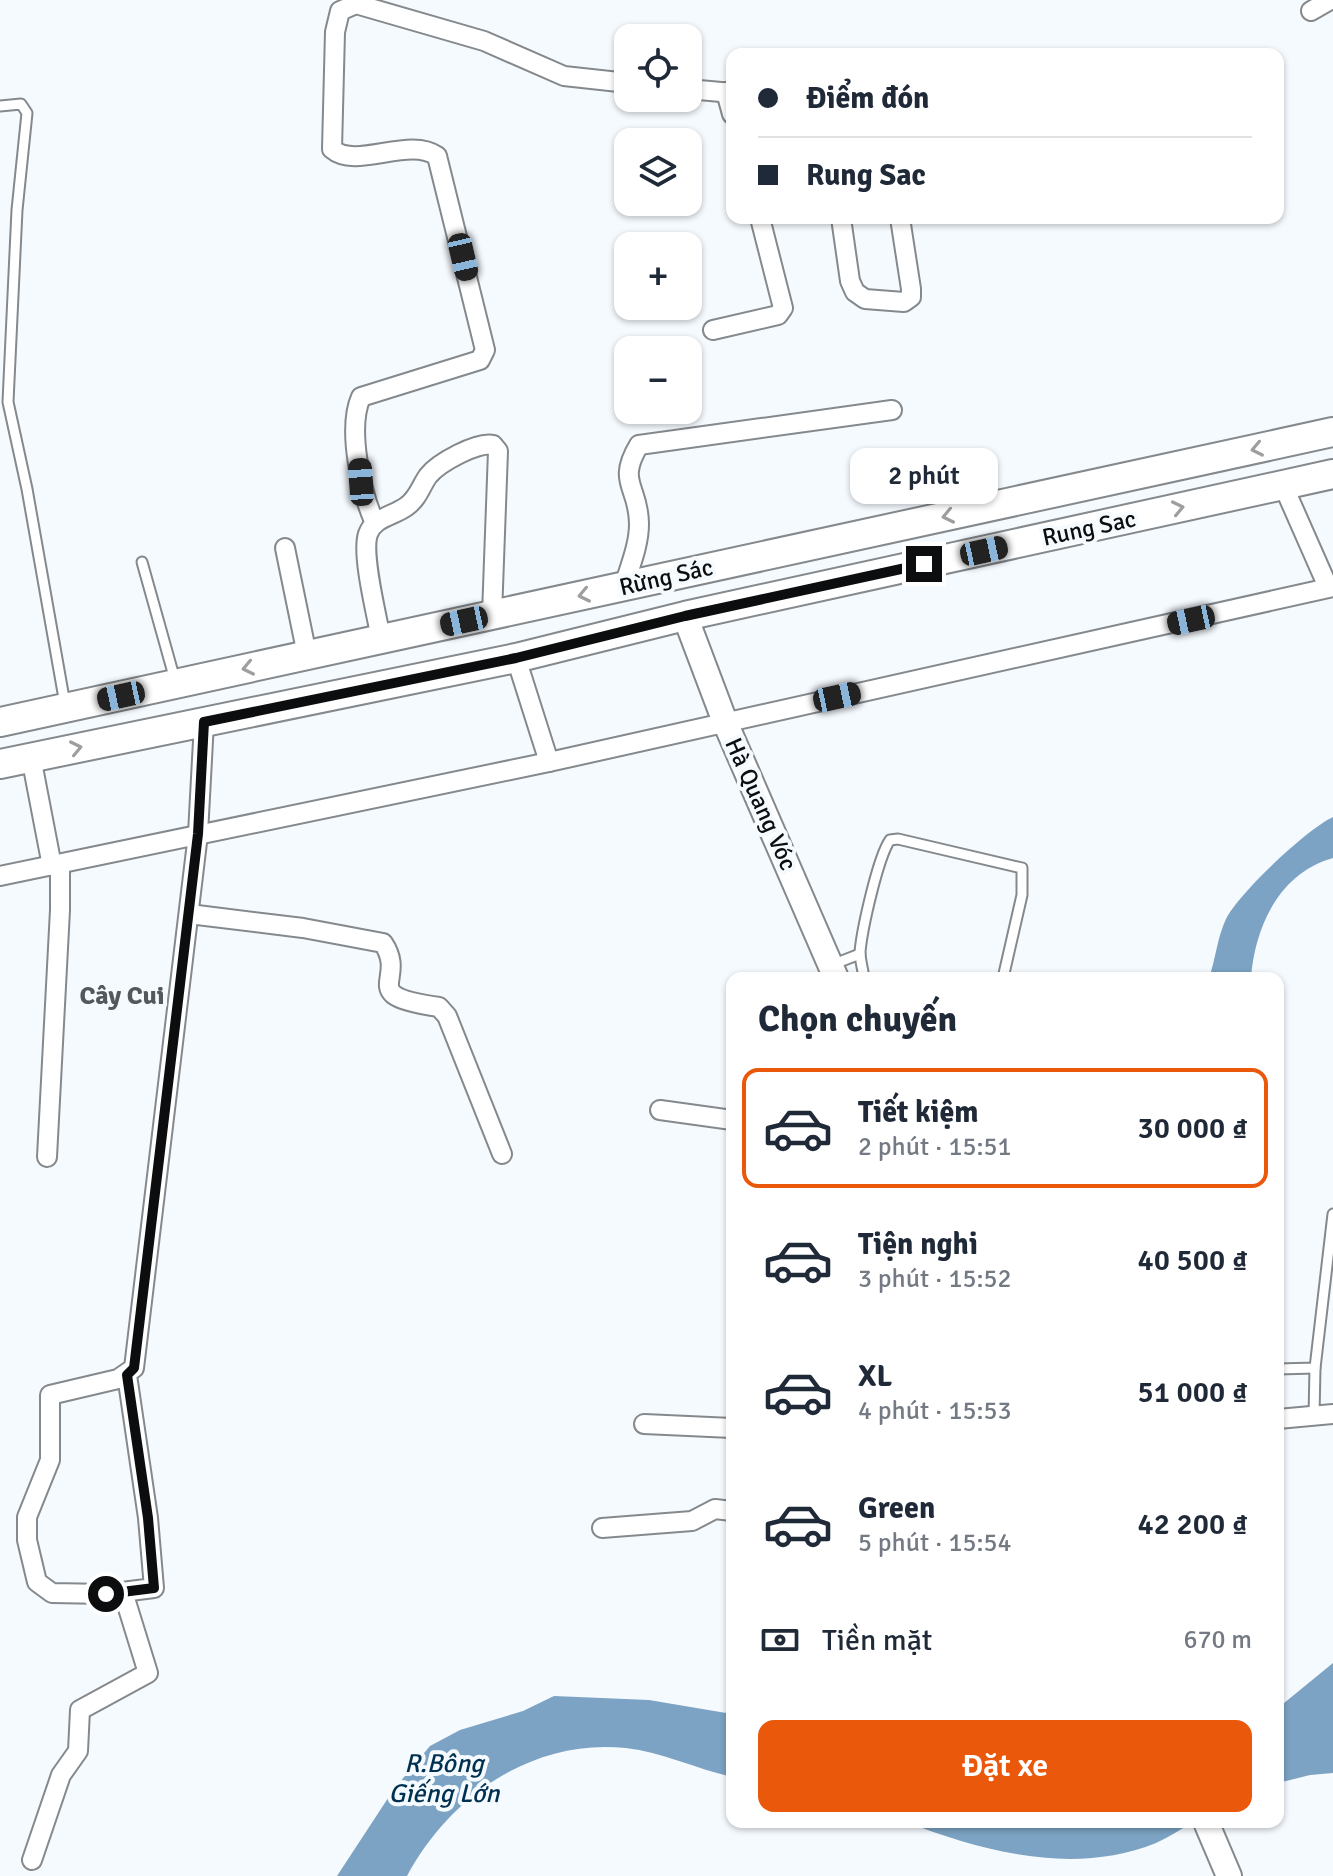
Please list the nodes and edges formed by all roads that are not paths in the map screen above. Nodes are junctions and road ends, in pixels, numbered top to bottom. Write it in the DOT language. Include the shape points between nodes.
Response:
graph roads {
  1 [pos="1330,0"];
  2 [pos="1311,11"];
  3 [pos="614,81"];
  4 [pos="702,90"];
  5 [pos="726,92"];
  6 [pos="0,106"];
  7 [pos="762,224"];
  8 [pos="842,224"];
  9 [pos="901,224"];
  10 [pos="713,330"];
  11 [pos="892,410"];
  12 [pos="1333,432"];
  13 [pos="1333,474"];
  14 [pos="1283,485"];
  15 [pos="375,523"];
  16 [pos="285,548"];
  17 [pos="142,562"];
  18 [pos="673,575"];
  19 [pos="624,586"];
  20 [pos="1331,587"];
  21 [pos="492,615"];
  22 [pos="687,622"];
  23 [pos="381,639"];
  24 [pos="307,655"];
  25 [pos="518,667"];
  26 [pos="176,684"];
  27 [pos="65,708"];
  28 [pos="0,722"];
  29 [pos="725,722"];
  30 [pos="203,732"];
  31 [pos="549,762"];
  32 [pos="0,764"];
  33 [pos="33,767"];
  34 [pos="198,834"];
  35 [pos="56,865"];
  36 [pos="0,876"];
  37 [pos="189,914"];
  38 [pos="860,954"];
  39 [pos="834,972"];
  40 [pos="863,972"];
  41 [pos="1004,972"];
  42 [pos="660,1110"];
  43 [pos="726,1119"];
  44 [pos="502,1154"];
  45 [pos="47,1157"];
  46 [pos="1333,1214"];
  47 [pos="1315,1368"];
  48 [pos="1284,1369"];
  49 [pos="127,1375"];
  50 [pos="1333,1414"];
  51 [pos="1314,1416"];
  52 [pos="1284,1418"];
  53 [pos="644,1424"];
  54 [pos="726,1428"];
  55 [pos="726,1510"];
  56 [pos="602,1528"];
  57 [pos="123,1592"];
  58 [pos="1209,1828"];
  59 [pos="32,1860"];
  60 [pos="1229,1876"];
  1 -- 2 [label="street"];
  3 -- 15 [label="street" via="564,76 484,41 356,4 340,11 332,149 345,156 409,150 437,156 485,350 480,360 361,397 361,482"];
  4 -- 5 [label="street"];
  6 -- 27 [label="lane" via="21,104 27,113 8,402"];
  7 -- 10 [label="street" via="783,308 778,315"];
  8 -- 9 [label="street" via="855,292 865,299 904,302 911,289"];
  11 -- 19 [label="street" via="639,445 627,466 639,521"];
  12 -- 18 [label="main road, Rừng Sác, one-way"];
  13 -- 14 [label="main road, Rung Sac"];
  14 -- 20 [label="street"];
  22 -- 14 [label="main road, Rung Sac, one-way"];
  15 -- 21 [label="street" via="411,504 435,469 476,445 493,445 498,451"];
  15 -- 23 [label="street" via="366,538 366,552"];
  16 -- 24 [label="street"];
  17 -- 26 [label="lane"];
  18 -- 19 [label="main road, Rừng Sác"];
  18 -- 22 [label="main road"];
  19 -- 21 [label="main road, Rừng Sác, one-way"];
  20 -- 29 [label="street"];
  21 -- 23 [label="main road, Rừng Sác"];
  22 -- 25 [label="main road, Rung Sac"];
  22 -- 29 [label="street, Hà Quang Vóc"];
  23 -- 24 [label="main road, Rừng Sác"];
  24 -- 26 [label="main road, Rừng Sác, one-way"];
  25 -- 30 [label="main road, Rung Sac"];
  25 -- 31 [label="street"];
  26 -- 27 [label="main road, Rừng Sác"];
  27 -- 28 [label="main road, Rừng Sác"];
  29 -- 31 [label="street"];
  29 -- 39 [label="street, Hà Quang Vóc"];
  33 -- 30 [label="main road, Rung Sac, one-way"];
  30 -- 34 [label="street"];
  31 -- 34 [label="street"];
  32 -- 33 [label="main road, Rung Sac"];
  33 -- 35 [label="street"];
  34 -- 35 [label="street"];
  34 -- 37 [label="street"];
  35 -- 36 [label="street"];
  35 -- 45 [label="street" via="60,910"];
  37 -- 44 [label="street" via="383,943 393,995 439,1007 447,1016"];
  37 -- 49 [label="street" via="134,1368"];
  38 -- 39 [label="lane"];
  38 -- 40 [label="lane"];
  38 -- 41 [label="lane" via="884,850 890,840 898,839 1022,868 1022,895"];
  42 -- 43 [label="street"];
  46 -- 47 [label="lane"];
  47 -- 48 [label="lane"];
  47 -- 51 [label="lane"];
  49 -- 57 [label="street" via="154,1588"];
  49 -- 57 [label="street" via="50,1395 50,1460 27,1517 37,1582 52,1593"];
  50 -- 51 [label="street"];
  51 -- 52 [label="street"];
  53 -- 54 [label="street"];
  55 -- 56 [label="street" via="715,1509 692,1521"];
  57 -- 59 [label="street" via="148,1673 80,1710 78,1751 61,1775"];
  58 -- 60 [label="street"];
}
